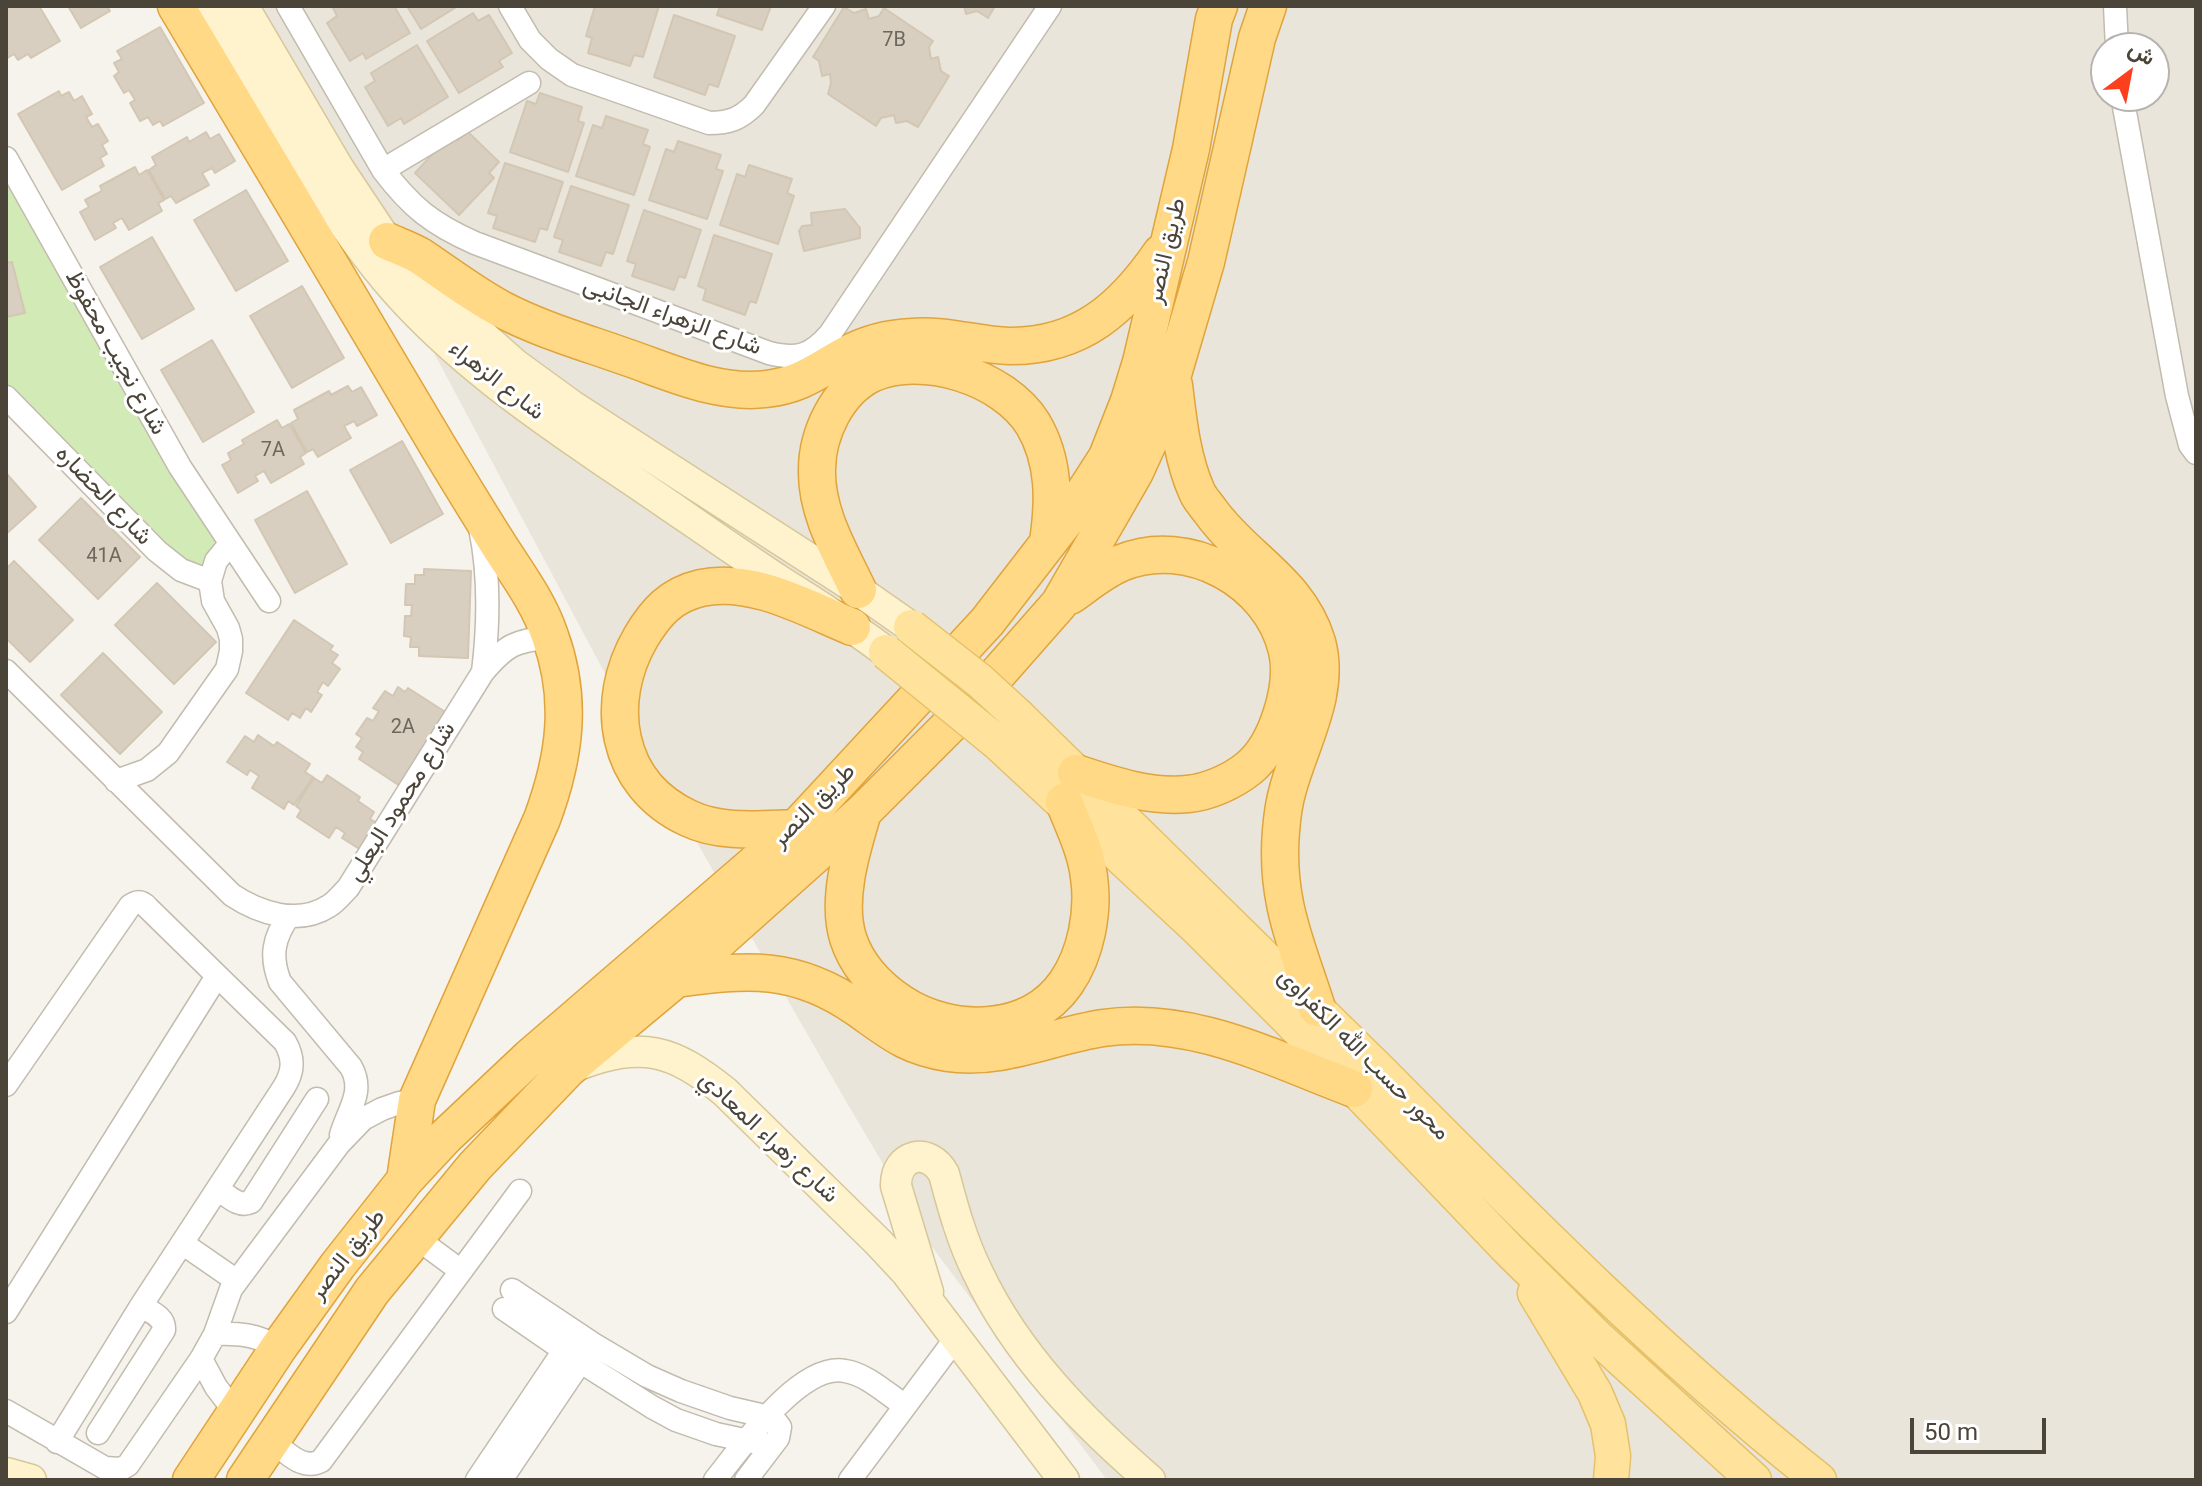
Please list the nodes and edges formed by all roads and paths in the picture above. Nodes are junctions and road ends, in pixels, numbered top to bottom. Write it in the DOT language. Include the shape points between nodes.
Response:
graph roads {
  1 [pos="176,6"];
  2 [pos="212,6"];
  3 [pos="243,6"];
  4 [pos="288,6"];
  5 [pos="510,6"];
  6 [pos="824,6"];
  7 [pos="1050,6"];
  8 [pos="1219,6"];
  9 [pos="1268,6"];
  10 [pos="2115,6"];
  11 [pos="2116,32"];
  12 [pos="529,83"];
  13 [pos="2125,112"];
  14 [pos="383,170"];
  15 [pos="9,171"];
  16 [pos="387,241"];
  17 [pos="1169,241"];
  18 [pos="1173,375"];
  19 [pos="6,397"];
  20 [pos="2196,453"];
  21 [pos="477,511"];
  22 [pos="230,544"];
  23 [pos="1047,548"];
  24 [pos="210,581"];
  25 [pos="858,590"];
  26 [pos="269,601"];
  27 [pos="1059,604"];
  28 [pos="852,627"];
  29 [pos="911,627"];
  30 [pos="551,637"];
  31 [pos="886,652"];
  32 [pos="6,671"];
  33 [pos="483,672"];
  34 [pos="116,781"];
  35 [pos="1070,788"];
  36 [pos="863,812"];
  37 [pos="796,828"];
  38 [pos="289,916"];
  39 [pos="217,976"];
  40 [pos="676,979"];
  41 [pos="1317,1008"];
  42 [pos="568,1069"];
  43 [pos="6,1085"];
  44 [pos="1354,1089"];
  45 [pos="317,1099"];
  46 [pos="417,1100"];
  47 [pos="339,1144"];
  48 [pos="405,1180"];
  49 [pos="218,1189"];
  50 [pos="520,1191"];
  51 [pos="415,1237"];
  52 [pos="182,1243"];
  53 [pos="1507,1248"];
  54 [pos="461,1271"];
  55 [pos="237,1281"];
  56 [pos="508,1300"];
  57 [pos="931,1304"];
  58 [pos="141,1306"];
  59 [pos="6,1312"];
  60 [pos="215,1334"];
  61 [pos="956,1338"];
  62 [pos="279,1347"];
  63 [pos="578,1347"];
  64 [pos="201,1359"];
  65 [pos="904,1405"];
  66 [pos="6,1411"];
  67 [pos="235,1412"];
  68 [pos="765,1416"];
  69 [pos="98,1433"];
  70 [pos="271,1440"];
  71 [pos="746,1441"];
  72 [pos="57,1442"];
  73 [pos="772,1446"];
  74 [pos="6,1473"];
  75 [pos="196,1474"];
  76 [pos="246,1479"];
  77 [pos="31,1480"];
  78 [pos="168,1480"];
  79 [pos="477,1480"];
  80 [pos="501,1480"];
  81 [pos="715,1480"];
  82 [pos="746,1480"];
  83 [pos="850,1480"];
  84 [pos="1064,1480"];
  85 [pos="1150,1480"];
  86 [pos="1611,1480"];
  87 [pos="1754,1480"];
  88 [pos="1819,1480"];
  1 -- 21 [label="highway"];
  2 -- 28 [label="main road, شارع الزهراء" via="351,235 444,341 555,428"];
  3 -- 16 [label="main road, شارع الزهراء"];
  4 -- 14 [label="street, شارع الزهراء الجانبى"];
  5 -- 6 [label="street" via="530,40 572,75 709,123 726,123 754,105"];
  7 -- 14 [label="street, شارع الزهراء الجانبى" via="830,334 803,355 769,353 448,231 401,194"];
  8 -- 17 [label="highway, طريق النصر"];
  9 -- 18 [label="highway, طريق النصر"];
  10 -- 11 [label="street"];
  12 -- 14 [label="street"];
  13 -- 20 [label="street" via="2177,396"];
  15 -- 22 [label="street, شارع نجيب محفوظ"];
  16 -- 17 [label="highway" via="501,309 547,330 704,384 764,390 803,380 849,353 893,339 939,337 1009,346 1045,344 1074,334 1110,313"];
  16 -- 25 [label="main road, شارع الزهراء" via="516,365"];
  17 -- 23 [label="highway, طريق النصر" via="1141,362 1107,457"];
  18 -- 27 [label="highway, طريق النصر" via="1135,472"];
  18 -- 41 [label="highway" via="1197,493 1221,526 1297,600 1318,645 1316,708 1287,790 1280,871 1290,929"];
  19 -- 24 [label="street, شارع الحضاره" via="157,551 181,570"];
  21 -- 30 [label="highway" via="537,605"];
  21 -- 33 [label="street, شارع محمود البعلي" via="487,588"];
  22 -- 24 [label="street" via="216,561"];
  22 -- 26 [label="street, شارع نجيب محفوظ"];
  23 -- 25 [label="highway" via="1053,488 1046,456 1033,425 1012,399 958,371 897,367 871,375 847,392 819,443 821,505"];
  23 -- 37 [label="highway, طريق النصر" via="987,622"];
  24 -- 34 [label="street" via="231,639 227,669 168,753 147,770"];
  25 -- 29 [label="main road, شارع الزهراء"];
  27 -- 35 [label="highway" via="1123,562 1155,555 1205,562 1258,596 1276,622 1287,652 1289,685 1271,738 1251,767 1222,785 1189,794 1112,785"];
  27 -- 36 [label="highway, طريق النصر" via="970,705"];
  28 -- 31 [label="main road, شارع الزهراء"];
  28 -- 37 [label="highway" via="755,589 701,588 676,597 654,615 625,673 620,728 627,757 641,782 664,805 720,828"];
  29 -- 35 [label="main road, محور حسب الله الكفراوى, bridge" via="1017,715"];
  30 -- 33 [label="street, شارع محمود البعلي" via="524,640 501,652"];
  30 -- 46 [label="highway" via="564,710 555,784"];
  31 -- 35 [label="main road, محور حسب الله الكفراوى, bridge" via="998,743"];
  32 -- 34 [label="street, شارع محمود البعلي"];
  33 -- 38 [label="street, شارع محمود البعلي" via="348,888 329,906"];
  34 -- 38 [label="street, شارع محمود البعلي" via="232,895 249,907"];
  35 -- 36 [label="highway" via="1089,878 1090,914 1082,950 1066,983 1050,999 1021,1017 988,1026 966,1026 915,1012 864,970 848,936 845,901 848,865"];
  35 -- 41 [label="main road, محور حسب الله الكفراوى"];
  35 -- 44 [label="main road, محور حسب الله الكفراوى"];
  36 -- 40 [label="highway, طريق النصر"];
  37 -- 48 [label="highway, طريق النصر" via="530,1057"];
  38 -- 47 [label="street" via="273,955 280,982 357,1081"];
  39 -- 43 [label="street" via="136,902"];
  39 -- 49 [label="street" via="285,1042 293,1064"];
  39 -- 59 [label="street"];
  40 -- 42 [label="highway, طريق النصر"];
  40 -- 44 [label="highway" via="747,972 785,975 840,998 909,1042 978,1056 1104,1028 1198,1032"];
  41 -- 88 [label="main road, محور حسب الله الكفراوى" via="1627,1315"];
  42 -- 51 [label="highway, طريق النصر"];
  42 -- 57 [label="main road, شارع زهراء المعادي" via="605,1055 653,1051 703,1074 878,1242"];
  44 -- 53 [label="main road, محور حسب الله الكفراوى"];
  45 -- 49 [label="street" via="251,1202 239,1203"];
  46 -- 47 [label="street" via="363,1119"];
  46 -- 48 [label="highway"];
  47 -- 55 [label="street"];
  48 -- 62 [label="highway, طريق النصر"];
  49 -- 52 [label="street"];
  50 -- 54 [label="street"];
  51 -- 54 [label="street"];
  51 -- 70 [label="highway, طريق النصر"];
  52 -- 55 [label="street"];
  52 -- 58 [label="street"];
  53 -- 86 [label="main road" via="1595,1393 1608,1424"];
  53 -- 87 [label="main road, محور حسب الله الكفراوى"];
  54 -- 70 [label="street" via="321,1461 302,1464"];
  55 -- 60 [label="street"];
  56 -- 63 [label="street"];
  57 -- 61 [label="main road, شارع زهراء المعادي"];
  57 -- 85 [label="main road, شارع زهراء المعادي" via="896,1186 899,1168 914,1157 932,1160 944,1174 978,1273 1028,1355"];
  58 -- 69 [label="street" via="160,1318 164,1330"];
  58 -- 72 [label="street"];
  60 -- 62 [label="street" via="251,1335"];
  60 -- 64 [label="street"];
  61 -- 65 [label="street"];
  61 -- 84 [label="main road, شارع زهراء المعادي"];
  62 -- 67 [label="highway, طريق النصر"];
  63 -- 68 [label="street" via="681,1391"];
  63 -- 71 [label="street" via="652,1407 676,1420"];
  63 -- 79 [label="street"];
  63 -- 80 [label="street"];
  64 -- 67 [label="street"];
  64 -- 72 [label="street" via="128,1465 105,1468"];
  65 -- 68 [label="street" via="862,1377 837,1370 811,1378"];
  65 -- 83 [label="street"];
  66 -- 72 [label="street"];
  67 -- 75 [label="highway, طريق النصر"];
  68 -- 71 [label="street"];
  68 -- 73 [label="street" via="780,1427"];
  70 -- 76 [label="highway, طريق النصر"];
  71 -- 73 [label="street"];
  71 -- 81 [label="street"];
  73 -- 82 [label="street"];
  74 -- 77 [label="main road"];
  75 -- 78 [label="main road"];
}
